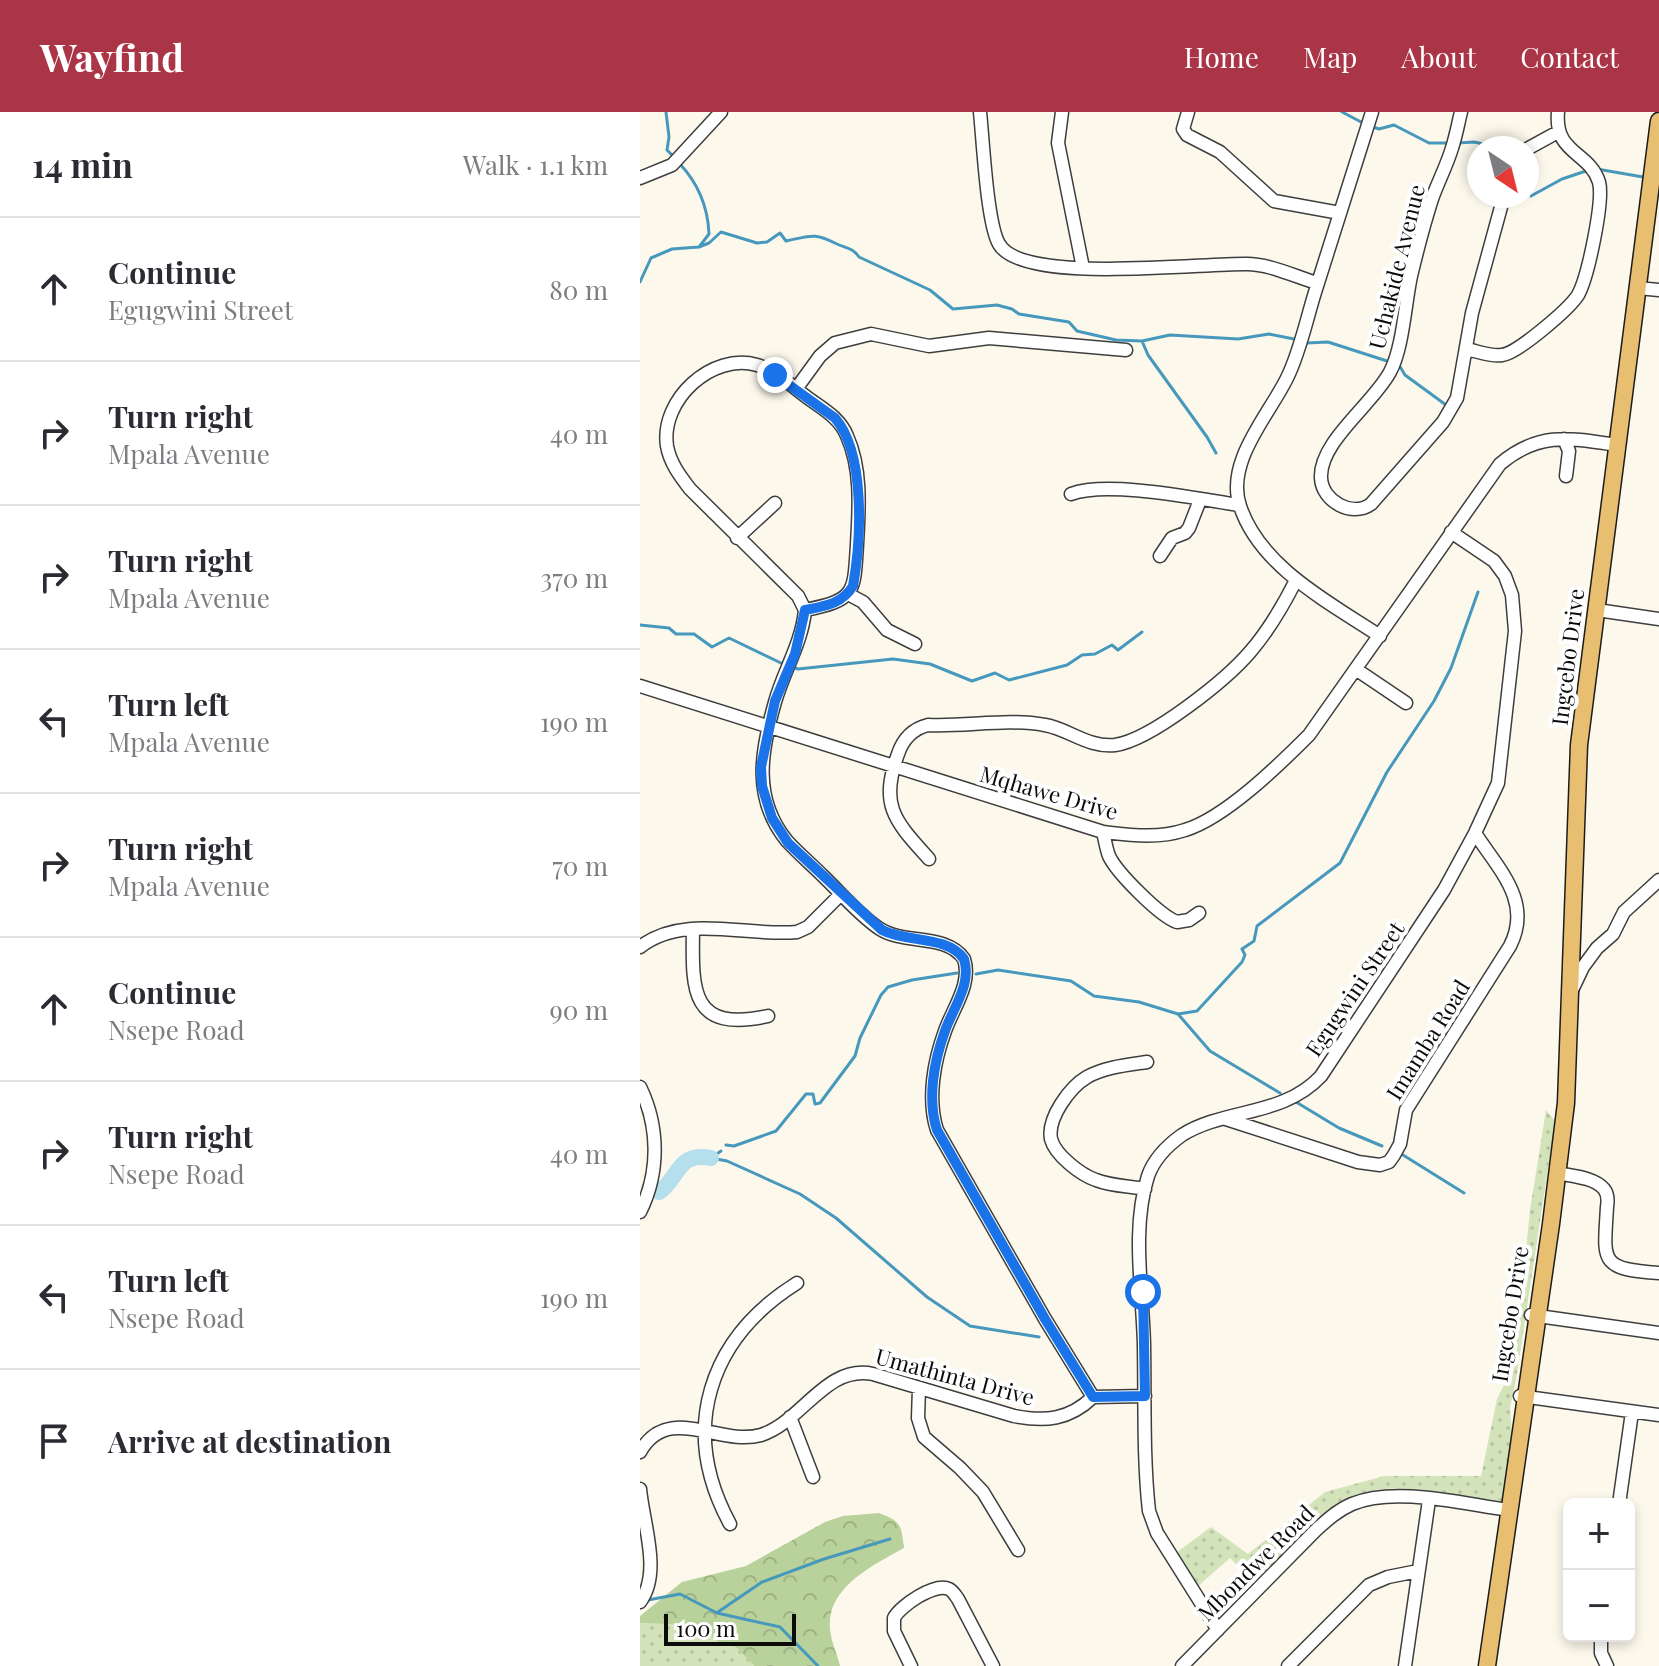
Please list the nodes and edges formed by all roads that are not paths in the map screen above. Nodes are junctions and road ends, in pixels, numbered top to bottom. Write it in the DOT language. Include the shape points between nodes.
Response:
graph roads {
  1 [pos="721,112"];
  2 [pos="980,112"];
  3 [pos="1062,112"];
  4 [pos="1188,112"];
  5 [pos="1372,112"];
  6 [pos="1461,112"];
  7 [pos="1558,112"];
  8 [pos="1659,121"];
  9 [pos="1558,132"];
  10 [pos="1539,142"];
  11 [pos="640,178"];
  12 [pos="1501,208"];
  13 [pos="1340,213"];
  14 [pos="1083,268"];
  15 [pos="1317,283"];
  16 [pos="1638,288"];
  17 [pos="1659,290"];
  18 [pos="1466,349"];
  19 [pos="1126,350"];
  20 [pos="796,389"];
  21 [pos="1564,439"];
  22 [pos="1617,445"];
  23 [pos="1566,476"];
  24 [pos="1071,494"];
  25 [pos="1200,500"];
  26 [pos="775,503"];
  27 [pos="1239,505"];
  28 [pos="1451,532"];
  29 [pos="737,538"];
  30 [pos="1160,556"];
  31 [pos="1296,580"];
  32 [pos="848,594"];
  33 [pos="805,610"];
  34 [pos="1597,610"];
  35 [pos="1659,619"];
  36 [pos="1380,636"];
  37 [pos="915,644"];
  38 [pos="1357,670"];
  39 [pos="640,686"];
  40 [pos="1406,703"];
  41 [pos="769,728"];
  42 [pos="893,768"];
  43 [pos="1103,832"];
  44 [pos="1475,833"];
  45 [pos="929,859"];
  46 [pos="1659,880"];
  47 [pos="841,894"];
  48 [pos="1199,913"];
  49 [pos="693,929"];
  50 [pos="640,947"];
  51 [pos="1570,993"];
  52 [pos="768,1016"];
  53 [pos="1147,1062"];
  54 [pos="640,1087"];
  55 [pos="1226,1119"];
  56 [pos="1557,1173"];
  57 [pos="1145,1189"];
  58 [pos="640,1212"];
  59 [pos="1659,1273"];
  60 [pos="797,1283"];
  61 [pos="1534,1316"];
  62 [pos="1659,1333"];
  63 [pos="919,1388"];
  64 [pos="1145,1396"];
  65 [pos="1093,1397"];
  66 [pos="1523,1397"];
  67 [pos="1632,1412"];
  68 [pos="1659,1415"];
  69 [pos="790,1417"];
  70 [pos="704,1431"];
  71 [pos="640,1452"];
  72 [pos="813,1477"];
  73 [pos="640,1489"];
  74 [pos="1620,1498"];
  75 [pos="1429,1500"];
  76 [pos="1509,1510"];
  77 [pos="730,1524"];
  78 [pos="1018,1550"];
  79 [pos="1418,1571"];
  80 [pos="640,1602"];
  81 [pos="1218,1630"];
  82 [pos="1601,1642"];
  83 [pos="1297,1663"];
  84 [pos="1603,1665"];
  85 [pos="911,1666"];
  86 [pos="993,1666"];
  87 [pos="1182,1666"];
  88 [pos="1405,1666"];
  89 [pos="1487,1666"];
  1 -- 11 [label="street" via="676,161"];
  2 -- 14 [label="street" via="992,221 1001,248 1028,264"];
  3 -- 14 [label="street" via="1058,143"];
  4 -- 13 [label="street" via="1185,134 1220,152 1274,201"];
  5 -- 13 [label="street"];
  6 -- 18 [label="street, Uchakide Avenue" via="1411,274 1396,359 1380,389 1327,452 1321,478 1334,501 1354,510 1366,508 1434,433 1457,398"];
  7 -- 9 [label="street"];
  8 -- 16 [label="main road, Ingcebo Drive"];
  9 -- 10 [label="street"];
  9 -- 18 [label="street" via="1598,181 1583,283 1572,302 1517,350 1500,355"];
  12 -- 18 [label="street, Uchakide Avenue"];
  13 -- 15 [label="street"];
  14 -- 15 [label="street" via="1249,264"];
  15 -- 27 [label="street" via="1287,379 1240,469"];
  16 -- 17 [label="street"];
  16 -- 22 [label="main road, Ingcebo Drive"];
  19 -- 20 [label="street" via="989,338 929,346 871,334 835,343"];
  20 -- 29 [label="street" via="759,365 741,362 708,372 671,413 667,446 677,471"];
  20 -- 32 [label="street" via="843,426 855,463 856,562"];
  21 -- 22 [label="street, Mqhawe Drive"];
  21 -- 23 [label="street" via="1569,451"];
  21 -- 28 [label="street, Mqhawe Drive" via="1540,441 1510,456"];
  22 -- 34 [label="main road, Ingcebo Drive"];
  24 -- 25 [label="street" via="1089,490"];
  25 -- 27 [label="street"];
  25 -- 30 [label="street" via="1189,528 1172,537"];
  26 -- 29 [label="street"];
  27 -- 31 [label="street" via="1276,563"];
  28 -- 36 [label="street, Mqhawe Drive"];
  28 -- 44 [label="street, Egugwini Street" via="1494,561 1505,576 1515,631 1499,774"];
  29 -- 33 [label="street" via="798,596"];
  31 -- 36 [label="street"];
  31 -- 42 [label="street" via="1280,611 1242,660 1176,714 1131,740 1096,744 1042,724 928,725 907,737"];
  32 -- 33 [label="street"];
  32 -- 37 [label="street" via="863,602 887,630"];
  33 -- 41 [label="street"];
  34 -- 35 [label="street"];
  34 -- 51 [label="main road, Ingcebo Drive" via="1579,745"];
  36 -- 38 [label="street, Mqhawe Drive"];
  38 -- 40 [label="street"];
  38 -- 43 [label="street, Mqhawe Drive" via="1296,749 1200,824 1158,835"];
  39 -- 41 [label="street, Mqhawe Drive"];
  41 -- 42 [label="street, Mqhawe Drive"];
  41 -- 47 [label="street" via="761,776 772,818 788,843"];
  42 -- 43 [label="street, Mqhawe Drive"];
  42 -- 45 [label="street" via="891,806"];
  43 -- 48 [label="street" via="1113,863 1160,911 1177,922"];
  44 -- 55 [label="street, Egugwini Street" via="1444,890 1321,1076 1283,1102"];
  44 -- 55 [label="street, Imamba Road" via="1514,894 1518,928 1406,1110 1392,1159 1380,1165 1358,1162"];
  46 -- 51 [label="street" via="1624,912"];
  47 -- 49 [label="street" via="797,932"];
  47 -- 65 [label="street" via="882,930 949,946 964,959 966,980 937,1059 933,1119"];
  49 -- 50 [label="street" via="660,935"];
  49 -- 52 [label="street" via="692,977 704,1005 732,1021"];
  51 -- 56 [label="main road, Ingcebo Drive"];
  53 -- 57 [label="street" via="1104,1070 1077,1083 1065,1097 1051,1133 1058,1152 1091,1178"];
  54 -- 58 [label="street" via="650,1109 655,1144 653,1175"];
  55 -- 57 [label="street, Egugwini Street" via="1175,1140 1157,1159"];
  56 -- 59 [label="street" via="1605,1189 1604,1246 1611,1262"];
  56 -- 61 [label="main road, Ingcebo Drive"];
  57 -- 64 [label="street, Egugwini Street" via="1140,1223"];
  60 -- 70 [label="street" via="759,1309 735,1336 716,1376"];
  61 -- 62 [label="street"];
  61 -- 66 [label="main road, Ingcebo Drive"];
  63 -- 65 [label="street, Umathinta Drive" via="1035,1420 1066,1416"];
  63 -- 69 [label="street, Umathinta Drive" via="852,1372"];
  63 -- 78 [label="street" via="918,1418 924,1437 983,1492"];
  64 -- 65 [label="street"];
  64 -- 81 [label="street, Egugwini Street" via="1152,1521"];
  66 -- 67 [label="street"];
  66 -- 76 [label="main road, Ingcebo Drive"];
  67 -- 68 [label="street"];
  67 -- 74 [label="street"];
  69 -- 70 [label="street, Umathinta Drive" via="757,1436"];
  69 -- 72 [label="street"];
  70 -- 71 [label="street, Umathinta Drive" via="664,1430"];
  70 -- 77 [label="street" via="710,1481"];
  73 -- 80 [label="street" via="651,1571"];
  75 -- 76 [label="street, Mbondwe Road"];
  75 -- 79 [label="street"];
  75 -- 81 [label="street, Mbondwe Road" via="1374,1498 1340,1510"];
  76 -- 89 [label="main road, Ingcebo Drive"];
  79 -- 83 [label="street" via="1369,1585"];
  79 -- 88 [label="street"];
  81 -- 87 [label="street, Mbondwe Road"];
  82 -- 84 [label="street"];
  85 -- 86 [label="street" via="894,1631 895,1614 944,1588 958,1599"];
}
